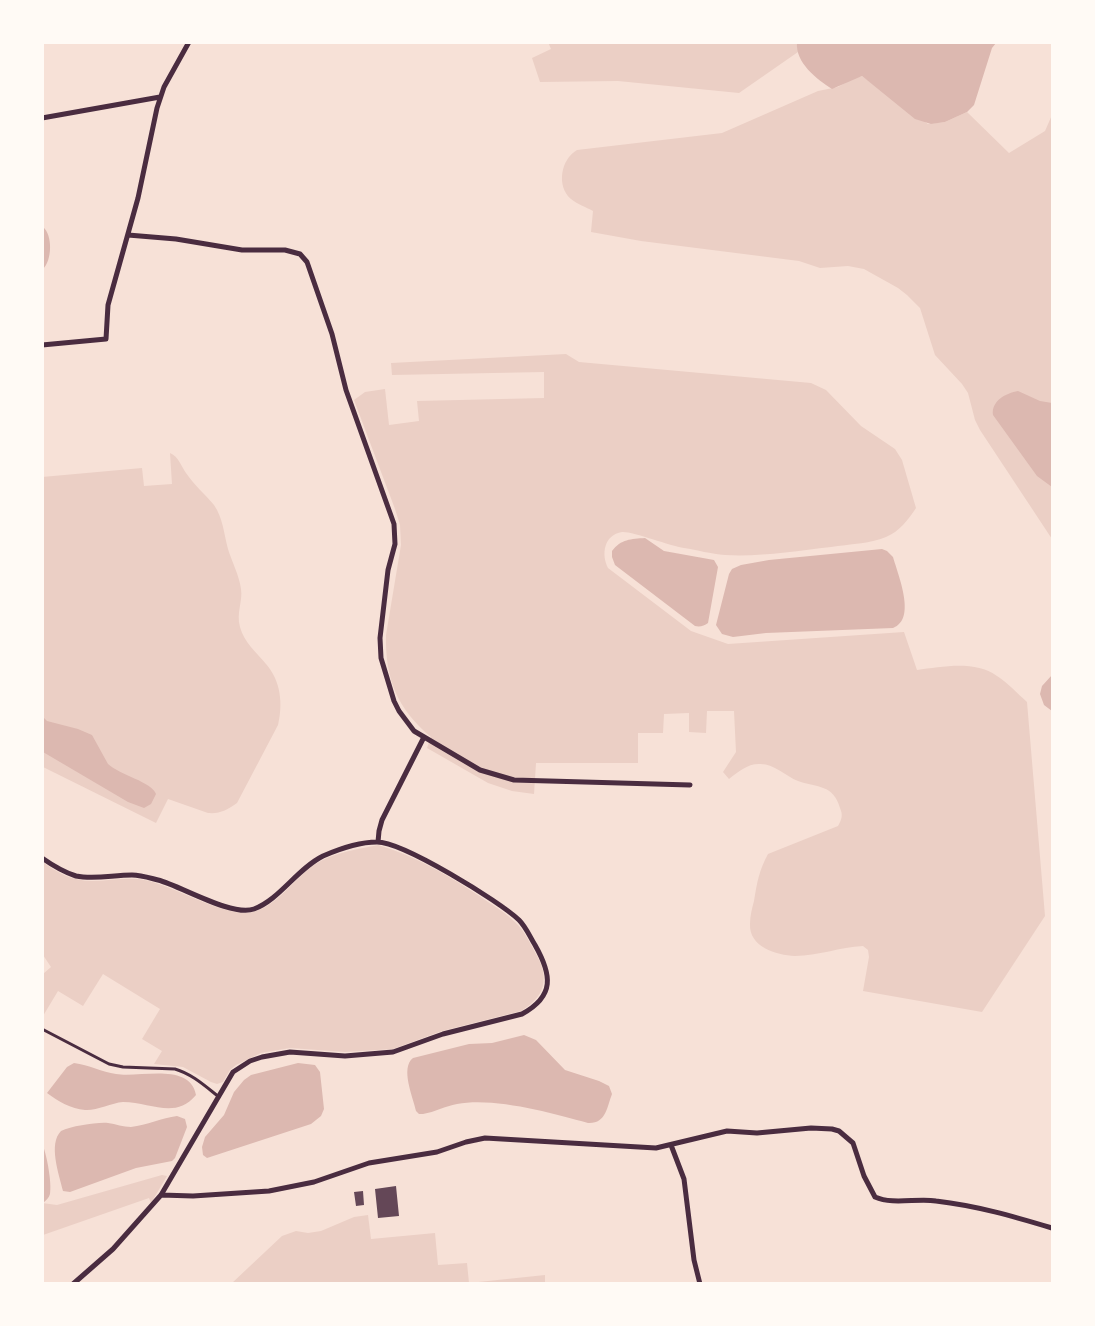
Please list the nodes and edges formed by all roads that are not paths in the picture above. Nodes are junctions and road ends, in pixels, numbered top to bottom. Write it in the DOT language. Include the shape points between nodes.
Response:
graph roads {
  1 [pos="188,42"];
  2 [pos="160,97"];
  3 [pos="42,118"];
  4 [pos="128,235"];
  5 [pos="42,345"];
  6 [pos="424,737"];
  7 [pos="690,785"];
  8 [pos="378,842"];
  9 [pos="42,858"];
  10 [pos="42,1029"];
  11 [pos="219,1097"];
  12 [pos="671,1145"];
  13 [pos="161,1195"];
  14 [pos="1052,1228"];
  15 [pos="73,1284"];
  16 [pos="700,1284"];
  1 -- 2 [label="street"];
  2 -- 3 [label="street"];
  2 -- 4 [label="street"];
  4 -- 5 [label="street" via="108,305 106,339"];
  4 -- 6 [label="street" via="242,250 286,250 300,254 307,262 332,334 349,399 394,524 395,544 388,570 380,638 381,658 398,710 410,727"];
  6 -- 7 [label="street" via="480,770 514,780"];
  6 -- 8 [label="street" via="382,820"];
  8 -- 9 [label="street" via="342,848 323,856 309,864 268,902 244,910 210,901 148,877 76,876"];
  8 -- 11 [label="street" via="420,857 453,875 518,920 545,962 547,983 542,998 522,1014 444,1034 393,1052 345,1056 290,1052 262,1057 233,1072"];
  10 -- 11 [label="lane" via="109,1064 183,1071"];
  11 -- 13 [label="street"];
  12 -- 13 [label="street" via="656,1148 485,1138 437,1152 368,1163 314,1182 269,1191"];
  12 -- 14 [label="street" via="727,1131 758,1133 832,1129 853,1144 875,1197 933,1200 979,1207"];
  12 -- 16 [label="street" via="684,1179"];
  13 -- 15 [label="street" via="113,1249"];
}
